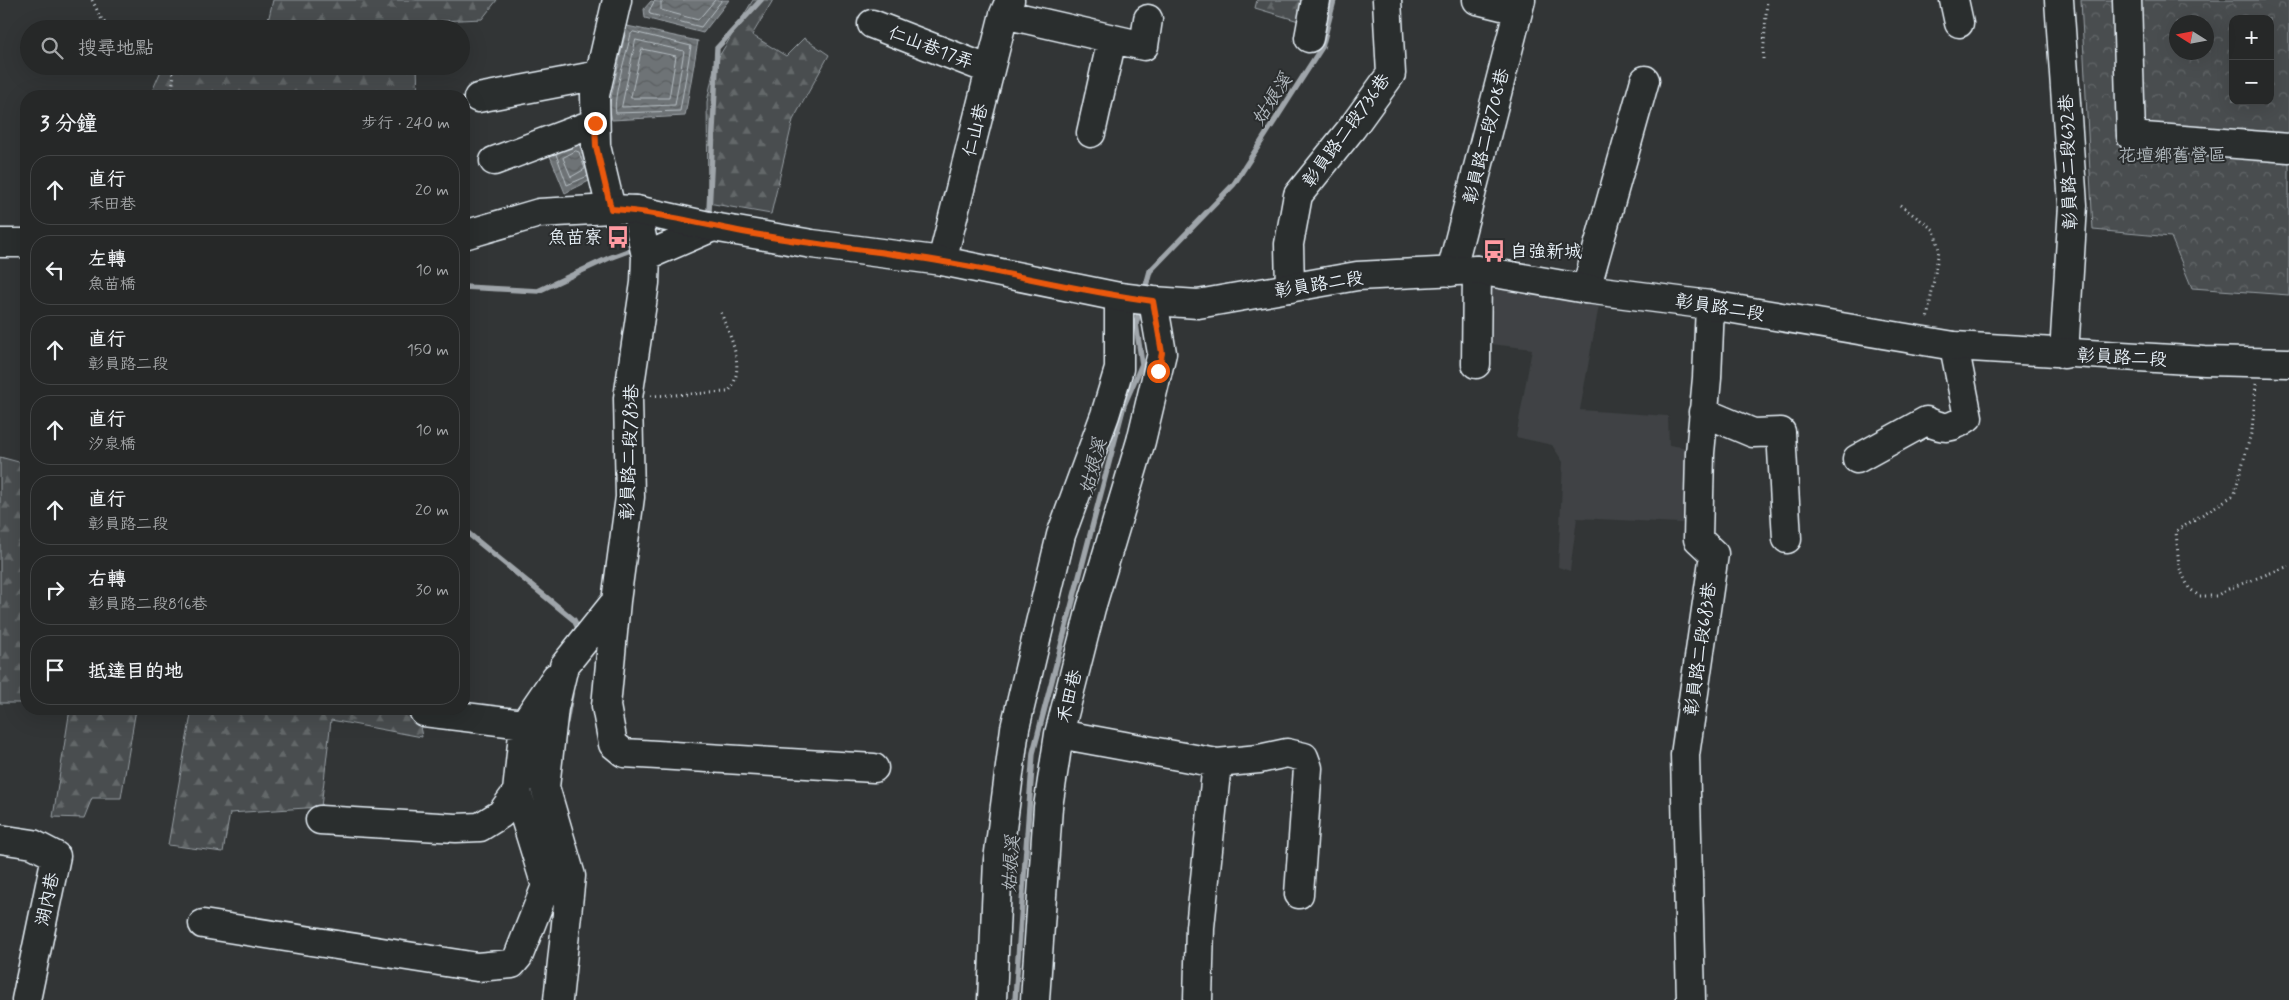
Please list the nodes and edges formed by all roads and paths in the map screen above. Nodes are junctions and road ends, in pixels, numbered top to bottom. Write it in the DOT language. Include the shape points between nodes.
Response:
graph roads {
  1 [pos="92,0"];
  2 [pos="617,0"];
  3 [pos="1316,0"];
  4 [pos="1387,0"];
  5 [pos="1477,0"];
  6 [pos="1767,0"];
  7 [pos="2059,0"];
  8 [pos="2127,0"];
  9 [pos="1520,5"];
  10 [pos="1007,7"];
  11 [pos="1148,19"];
  12 [pos="102,20"];
  13 [pos="872,24"];
  14 [pos="1309,38"];
  15 [pos="1112,39"];
  16 [pos="1763,59"];
  17 [pos="990,70"];
  18 [pos="174,75"];
  19 [pos="599,76"];
  20 [pos="1645,80"];
  21 [pos="172,90"];
  22 [pos="478,98"];
  23 [pos="595,123"];
  24 [pos="1091,133"];
  25 [pos="2289,148"];
  26 [pos="494,161"];
  27 [pos="1900,205"];
  28 [pos="623,210"];
  29 [pos="695,223"];
  30 [pos="470,233"];
  31 [pos="0,243"];
  32 [pos="20,243"];
  33 [pos="646,256"];
  34 [pos="942,261"];
  35 [pos="1464,271"];
  36 [pos="1290,288"];
  37 [pos="1586,289"];
  38 [pos="1119,297"];
  39 [pos="1153,301"];
  40 [pos="1710,305"];
  41 [pos="720,310"];
  42 [pos="1924,341"];
  43 [pos="1954,346"];
  44 [pos="2064,354"];
  45 [pos="2258,363"];
  46 [pos="2289,363"];
  47 [pos="1476,364"];
  48 [pos="628,398"];
  49 [pos="1703,412"];
  50 [pos="1857,459"];
  51 [pos="1787,539"];
  52 [pos="2289,566"];
  53 [pos="616,601"];
  54 [pos="564,666"];
  55 [pos="449,715"];
  56 [pos="524,724"];
  57 [pos="1059,734"];
  58 [pos="1217,763"];
  59 [pos="874,768"];
  60 [pos="517,792"];
  61 [pos="320,820"];
  62 [pos="0,839"];
  63 [pos="1299,894"];
  64 [pos="203,924"];
  65 [pos="26,1000"];
  66 [pos="558,1000"];
  67 [pos="992,1000"];
  68 [pos="1034,1000"];
  69 [pos="1198,1000"];
  70 [pos="1691,1000"];
  1 -- 12 [label="path"];
  2 -- 19 [label="main road, 彰員路二段783巷"];
  3 -- 14 [label="main road"];
  4 -- 36 [label="main road, 彰員路二段736巷" via="1391,74 1298,196 1289,244"];
  5 -- 9 [label="main road"];
  6 -- 16 [label="path"];
  7 -- 44 [label="main road, 彰員路二段632巷" via="2073,205"];
  8 -- 25 [label="main road" via="2131,136"];
  9 -- 35 [label="main road, 彰員路二段708巷"];
  10 -- 15 [label="main road"];
  10 -- 17 [label="main road, 仁山巷"];
  11 -- 15 [label="main road" via="1144,46"];
  13 -- 17 [label="main road, 仁山巷17弄"];
  15 -- 24 [label="main road"];
  17 -- 34 [label="main road, 仁山巷"];
  18 -- 21 [label="path"];
  19 -- 22 [label="main road"];
  19 -- 23 [label="main road, 彰員路二段783巷"];
  20 -- 37 [label="main road"];
  23 -- 26 [label="main road"];
  23 -- 28 [label="main road, 彰員路二段783巷" via="596,146"];
  27 -- 42 [label="path" via="1934,230 1939,250"];
  28 -- 29 [label="main road"];
  28 -- 30 [label="main road" via="539,213"];
  28 -- 33 [label="main road, 彰員路二段783巷"];
  29 -- 33 [label="main road"];
  29 -- 34 [label="main road" via="812,244"];
  31 -- 32 [label="main road"];
  33 -- 48 [label="main road, 彰員路二段783巷"];
  34 -- 38 [label="main road"];
  35 -- 36 [label="main road, 彰員路二段" via="1357,276"];
  35 -- 37 [label="main road, 彰員路二段"];
  35 -- 47 [label="main road, 彰員路二段708巷"];
  36 -- 39 [label="main road, 彰員路二段" via="1198,304"];
  37 -- 40 [label="main road, 彰員路二段"];
  38 -- 39 [label="main road, 彰員路二段"];
  38 -- 67 [label="main road" via="1119,369 1061,535 1015,728 998,860"];
  39 -- 57 [label="main road, 禾田巷" via="1162,353 1141,441 1091,608"];
  40 -- 42 [label="main road, 彰員路二段"];
  40 -- 49 [label="main road, 彰員路二段683巷" via="1708,378"];
  41 -- 48 [label="path" via="737,357 734,384 728,392"];
  42 -- 43 [label="main road, 彰員路二段"];
  43 -- 44 [label="main road, 彰員路二段"];
  43 -- 50 [label="main road" via="1968,417 1953,427 1940,427 1926,421"];
  44 -- 45 [label="main road, 彰員路二段"];
  45 -- 46 [label="main road, 彰員路二段"];
  45 -- 52 [label="path" via="2252,430 2234,495 2176,532 2180,567 2189,588 2199,596 2216,596"];
  48 -- 53 [label="main road, 彰員路二段783巷" via="630,498"];
  49 -- 51 [label="main road" via="1753,433 1781,432"];
  49 -- 70 [label="main road, 彰員路二段683巷" via="1698,539 1714,554 1685,755"];
  53 -- 54 [label="main road"];
  53 -- 59 [label="main road, 彰員路二段783巷" via="606,706 613,744 624,753"];
  54 -- 56 [label="main road"];
  54 -- 66 [label="main road" via="554,708 545,787 571,876"];
  55 -- 56 [label="main road"];
  56 -- 60 [label="main road"];
  57 -- 58 [label="main road, 禾田巷"];
  57 -- 68 [label="main road" via="1048,807"];
  58 -- 63 [label="main road, 禾田巷" via="1287,753 1304,757 1308,768"];
  58 -- 69 [label="main road" via="1200,926"];
  60 -- 61 [label="main road" via="501,814 480,826 456,828"];
  60 -- 64 [label="main road" via="546,886 518,957 512,964 477,966"];
  62 -- 65 [label="main road, 湖內巷" via="33,844 56,856"];
}
